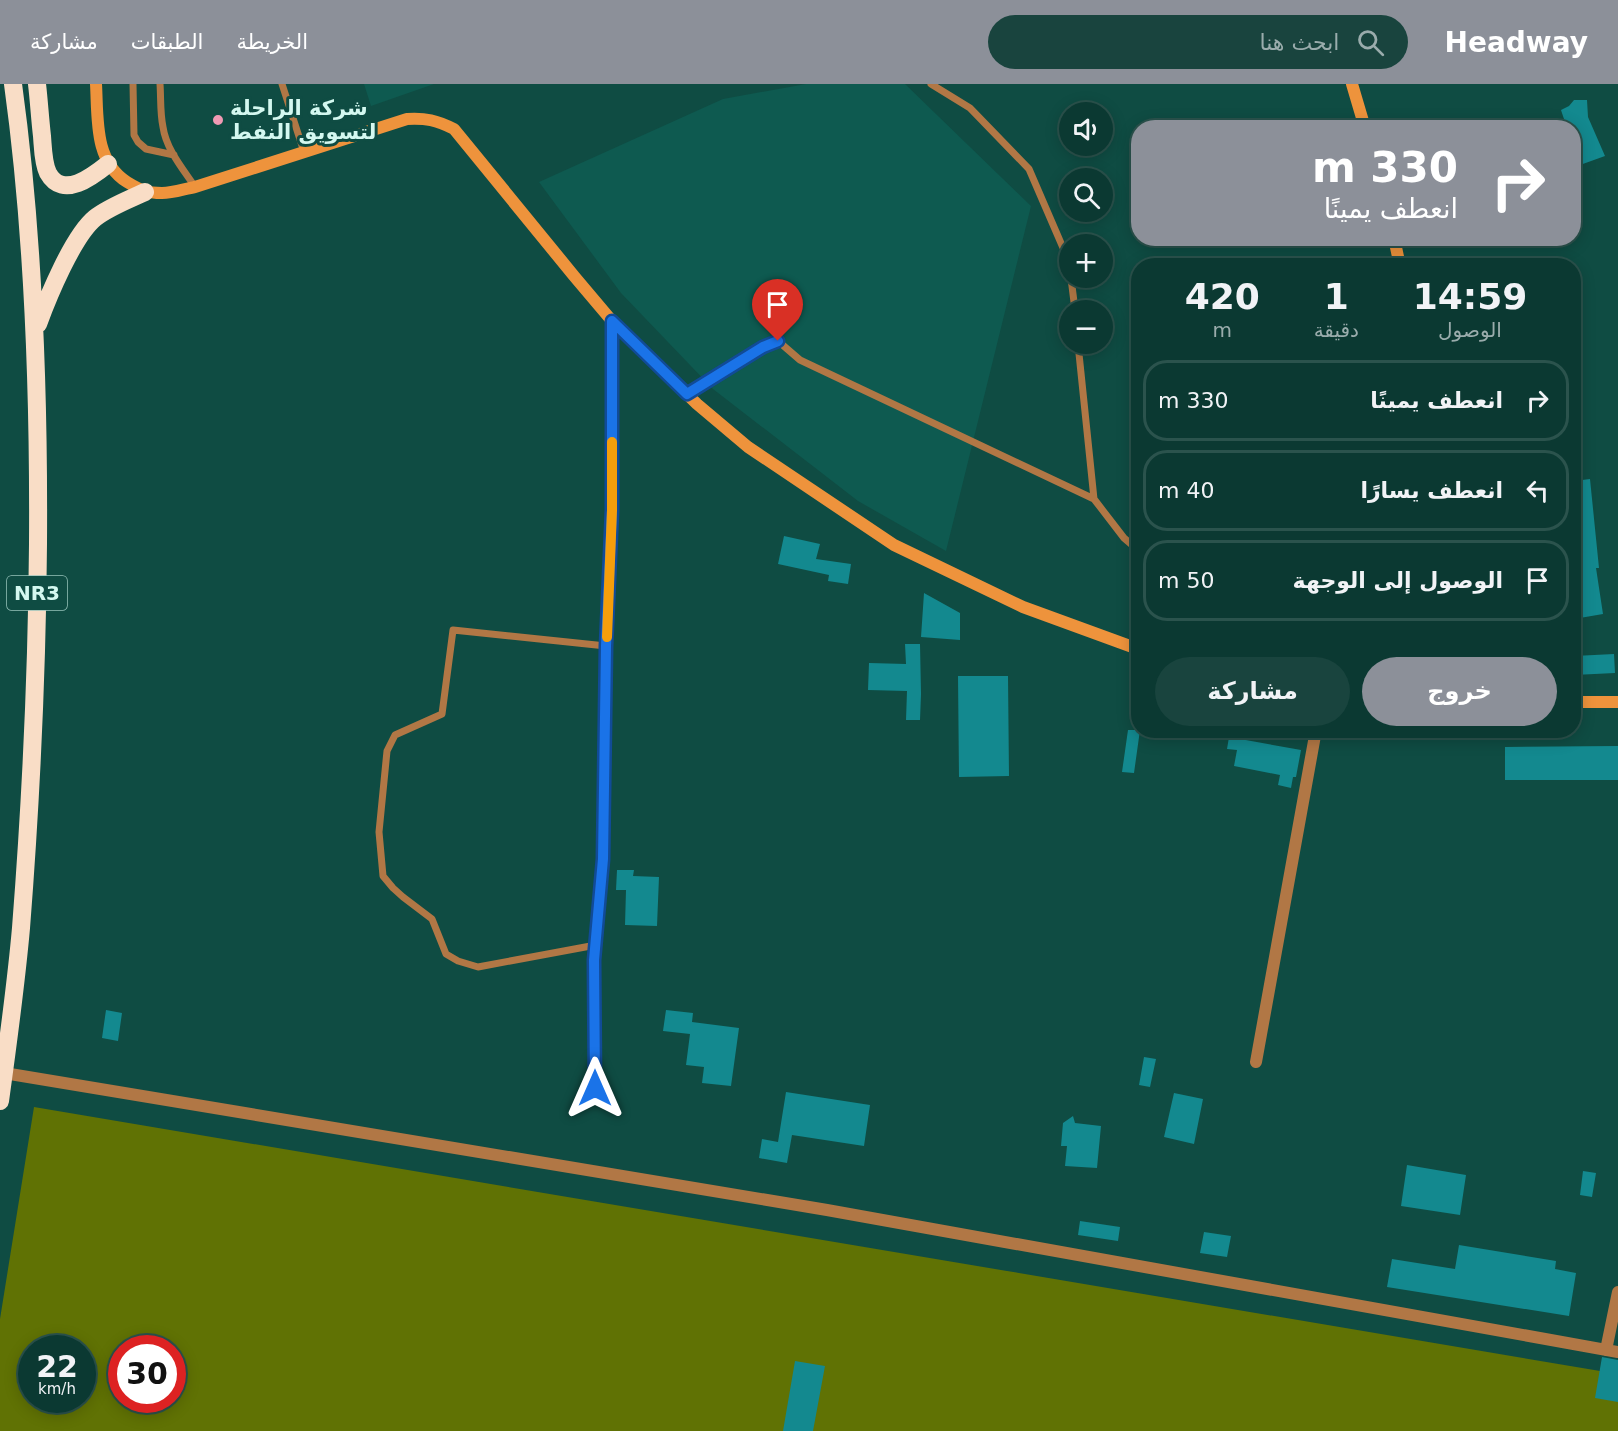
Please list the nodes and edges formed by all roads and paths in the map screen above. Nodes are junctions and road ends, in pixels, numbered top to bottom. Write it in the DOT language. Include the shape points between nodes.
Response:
graph roads {
  1 [pos="13,84"];
  2 [pos="37,84"];
  3 [pos="96,84"];
  4 [pos="134,84"];
  5 [pos="160,84"];
  6 [pos="282,84"];
  7 [pos="931,84"];
  8 [pos="1352,84"];
  9 [pos="1363,120"];
  10 [pos="304,152"];
  11 [pos="174,155"];
  12 [pos="108,164"];
  13 [pos="195,187"];
  14 [pos="145,192"];
  15 [pos="1059,239"];
  16 [pos="612,321"];
  17 [pos="36,332"];
  18 [pos="1079,354"];
  19 [pos="687,394"];
  20 [pos="1094,499"];
  21 [pos="1131,544"];
  22 [pos="606,646"];
  23 [pos="1131,647"];
  24 [pos="1581,702"];
  25 [pos="1618,702"];
  26 [pos="1315,738"];
  27 [pos="596,945"];
  28 [pos="1256,1062"];
  29 [pos="4,1072"];
  30 [pos="595,1088"];
  31 [pos="0,1101"];
  32 [pos="1618,1292"];
  33 [pos="1612,1351"];
  1 -- 17 [label="highway, NR3"];
  2 -- 12 [label="highway" via="43,151 52,179 74,185"];
  3 -- 12 [label="street" via="100,144"];
  4 -- 11 [label="lane" via="134,135 146,149"];
  5 -- 11 [label="lane" via="163,128"];
  6 -- 10 [label="lane"];
  7 -- 15 [label="lane" via="970,108 1029,169"];
  8 -- 9 [label="street"];
  10 -- 13 [label="street"];
  10 -- 16 [label="street" via="407,119 424,118 454,129"];
  11 -- 13 [label="lane"];
  12 -- 14 [label="street" via="123,180"];
  13 -- 14 [label="street"];
  14 -- 17 [label="highway" via="89,224 56,279"];
  16 -- 19 [label="street"];
  16 -- 22 [label="street" via="612,510"];
  17 -- 29 [label="highway, NR3" via="36,661 21,930"];
  18 -- 20 [label="lane"];
  19 -- 20 [label="lane" via="778,341 800,360"];
  19 -- 23 [label="street" via="748,447 894,545 1023,607"];
  20 -- 21 [label="lane"];
  22 -- 27 [label="street" via="603,859"];
  22 -- 27 [label="lane" via="453,630 442,714 395,735 387,751 380,832 383,876 432,919 446,954 458,962 478,967"];
  24 -- 25 [label="street"];
  26 -- 28 [label="street"];
  27 -- 30 [label="street"];
  29 -- 31 [label="highway, NR3"];
  29 -- 33 [label="street" via="828,1210"];
  32 -- 33 [label="street"];
}
